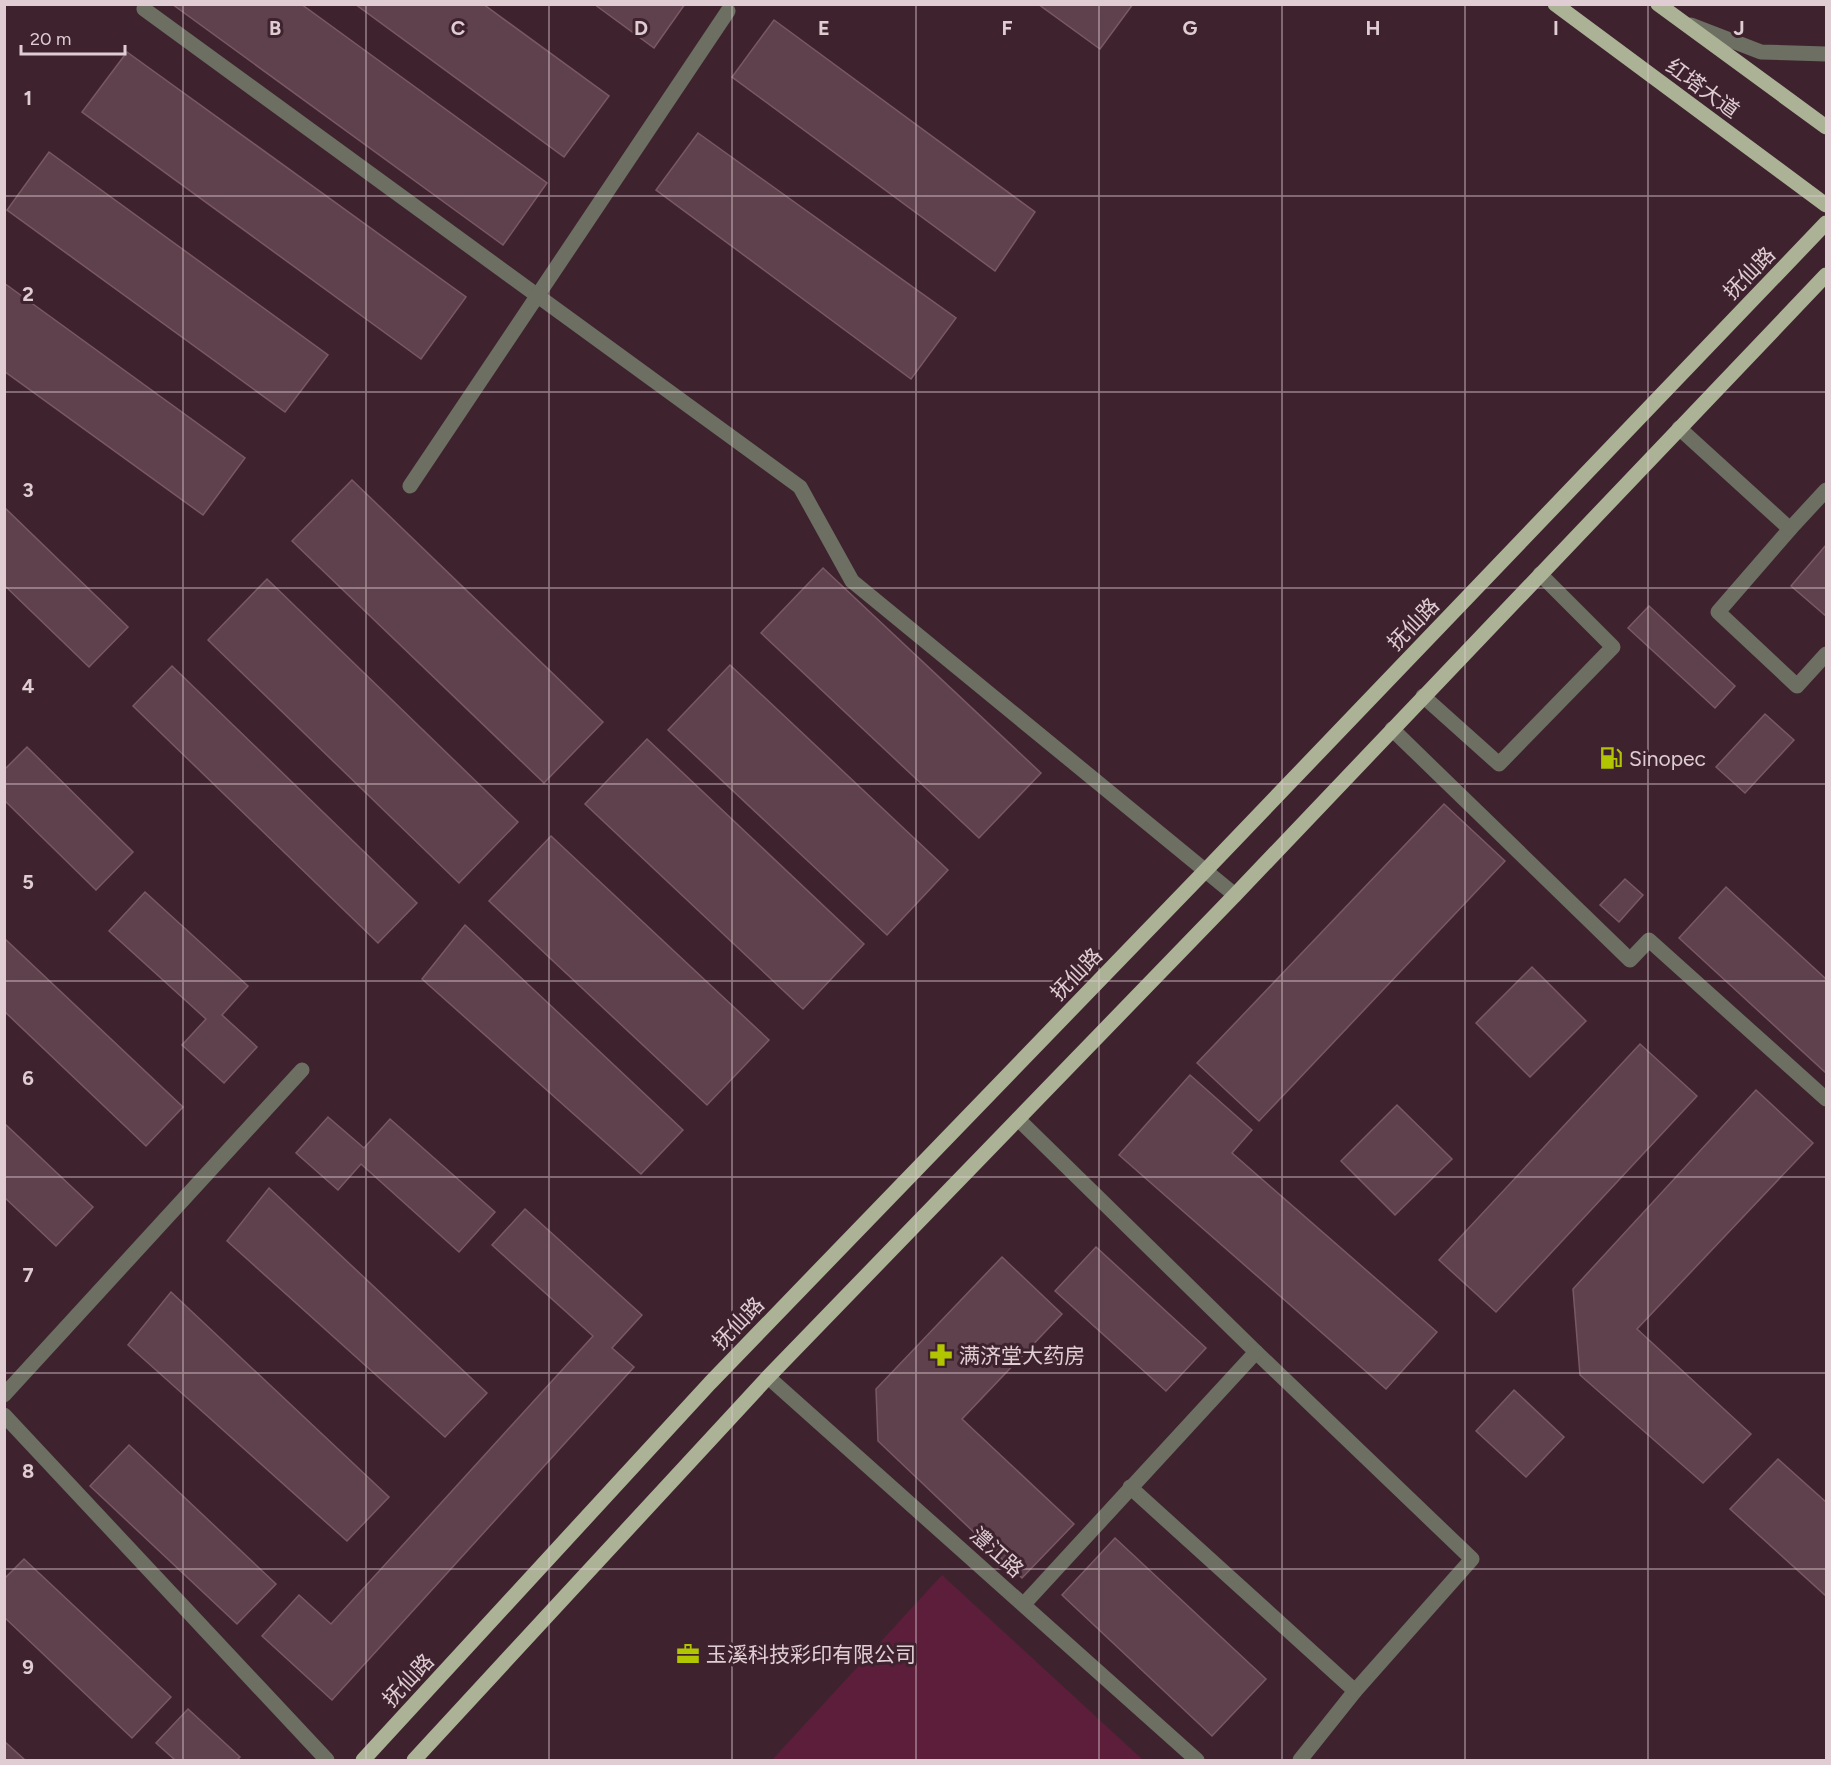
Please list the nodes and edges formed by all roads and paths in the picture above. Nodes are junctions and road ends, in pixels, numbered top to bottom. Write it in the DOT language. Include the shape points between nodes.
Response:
graph roads {
  1 [pos="1555,4"];
  2 [pos="1658,4"];
  3 [pos="144,9"];
  4 [pos="728,11"];
  5 [pos="1679,20"];
  6 [pos="1827,54"];
  7 [pos="1827,127"];
  8 [pos="1827,205"];
  9 [pos="1827,223"];
  10 [pos="1827,275"];
  11 [pos="537,296"];
  12 [pos="1679,428"];
  13 [pos="410,486"];
  14 [pos="1827,490"];
  15 [pos="1790,529"];
  16 [pos="1540,574"];
  17 [pos="1827,654"];
  18 [pos="1424,696"];
  19 [pos="1392,729"];
  20 [pos="1205,871"];
  21 [pos="1234,895"];
  22 [pos="302,1070"];
  23 [pos="1827,1099"];
  24 [pos="1018,1119"];
  25 [pos="1256,1352"];
  26 [pos="768,1377"];
  27 [pos="4,1395"];
  28 [pos="4,1415"];
  29 [pos="1130,1486"];
  30 [pos="1024,1604"];
  31 [pos="1355,1690"];
  32 [pos="416,1760"];
  33 [pos="327,1761"];
  34 [pos="363,1761"];
  35 [pos="1197,1761"];
  36 [pos="1300,1761"];
  1 -- 8 [label="main road, 红塔大道"];
  2 -- 5 [label="main road, 红塔大道"];
  3 -- 11 [label="street"];
  4 -- 11 [label="street"];
  5 -- 6 [label="street" via="1761,51"];
  5 -- 7 [label="main road, 红塔大道"];
  9 -- 20 [label="main road, 抚仙路"];
  10 -- 12 [label="main road"];
  11 -- 13 [label="street"];
  11 -- 20 [label="street" via="800,487 852,581"];
  12 -- 15 [label="street"];
  12 -- 16 [label="main road"];
  14 -- 15 [label="street"];
  15 -- 17 [label="street" via="1718,612 1797,686"];
  16 -- 18 [label="main road"];
  16 -- 18 [label="street" via="1613,647 1499,764"];
  18 -- 19 [label="main road"];
  19 -- 21 [label="main road"];
  19 -- 23 [label="street" via="1630,960 1649,940"];
  20 -- 21 [label="street"];
  20 -- 34 [label="main road, 抚仙路" via="710,1383"];
  21 -- 24 [label="main road"];
  22 -- 27 [label="street"];
  24 -- 25 [label="street"];
  24 -- 26 [label="main road"];
  25 -- 29 [label="street"];
  25 -- 31 [label="street" via="1472,1559"];
  26 -- 30 [label="street, 澧江路"];
  26 -- 32 [label="main road"];
  28 -- 33 [label="street"];
  29 -- 30 [label="street"];
  29 -- 31 [label="street"];
  30 -- 35 [label="street, 澧江路"];
  31 -- 36 [label="street"];
}
